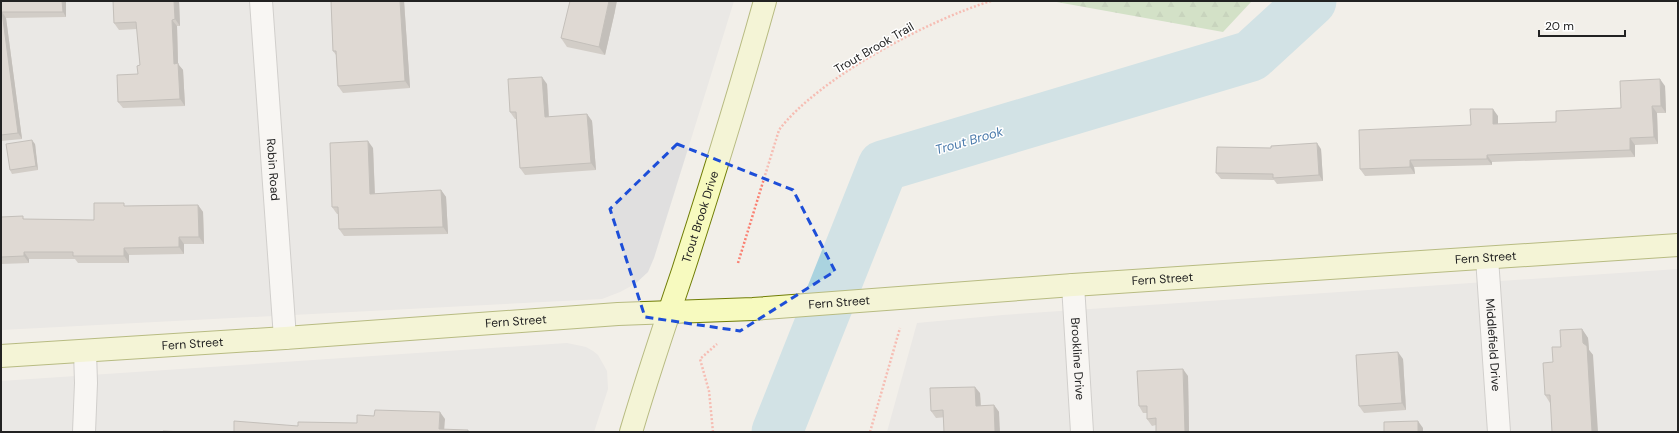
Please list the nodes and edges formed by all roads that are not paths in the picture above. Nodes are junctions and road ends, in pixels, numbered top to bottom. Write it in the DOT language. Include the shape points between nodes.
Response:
graph roads {
  1 [pos="261,1"];
  2 [pos="765,1"];
  3 [pos="1678,245"];
  4 [pos="1487,258"];
  5 [pos="1073,285"];
  6 [pos="668,312"];
  7 [pos="285,338"];
  8 [pos="85,351"];
  9 [pos="1,356"];
  10 [pos="84,432"];
  11 [pos="631,432"];
  12 [pos="1082,432"];
  13 [pos="1499,432"];
  1 -- 7 [label="street, Robin Road"];
  2 -- 6 [label="street, Trout Brook Drive" via="741,86"];
  3 -- 4 [label="street, Fern Street"];
  4 -- 5 [label="street, Fern Street"];
  4 -- 13 [label="street, Middlefield Drive"];
  5 -- 6 [label="street, Fern Street" via="753,309"];
  5 -- 12 [label="street, Brookline Drive"];
  6 -- 7 [label="street, Fern Street"];
  6 -- 11 [label="street, Trout Brook Drive"];
  7 -- 8 [label="street, Fern Street"];
  8 -- 9 [label="street, Fern Street"];
  8 -- 10 [label="street"];
}
